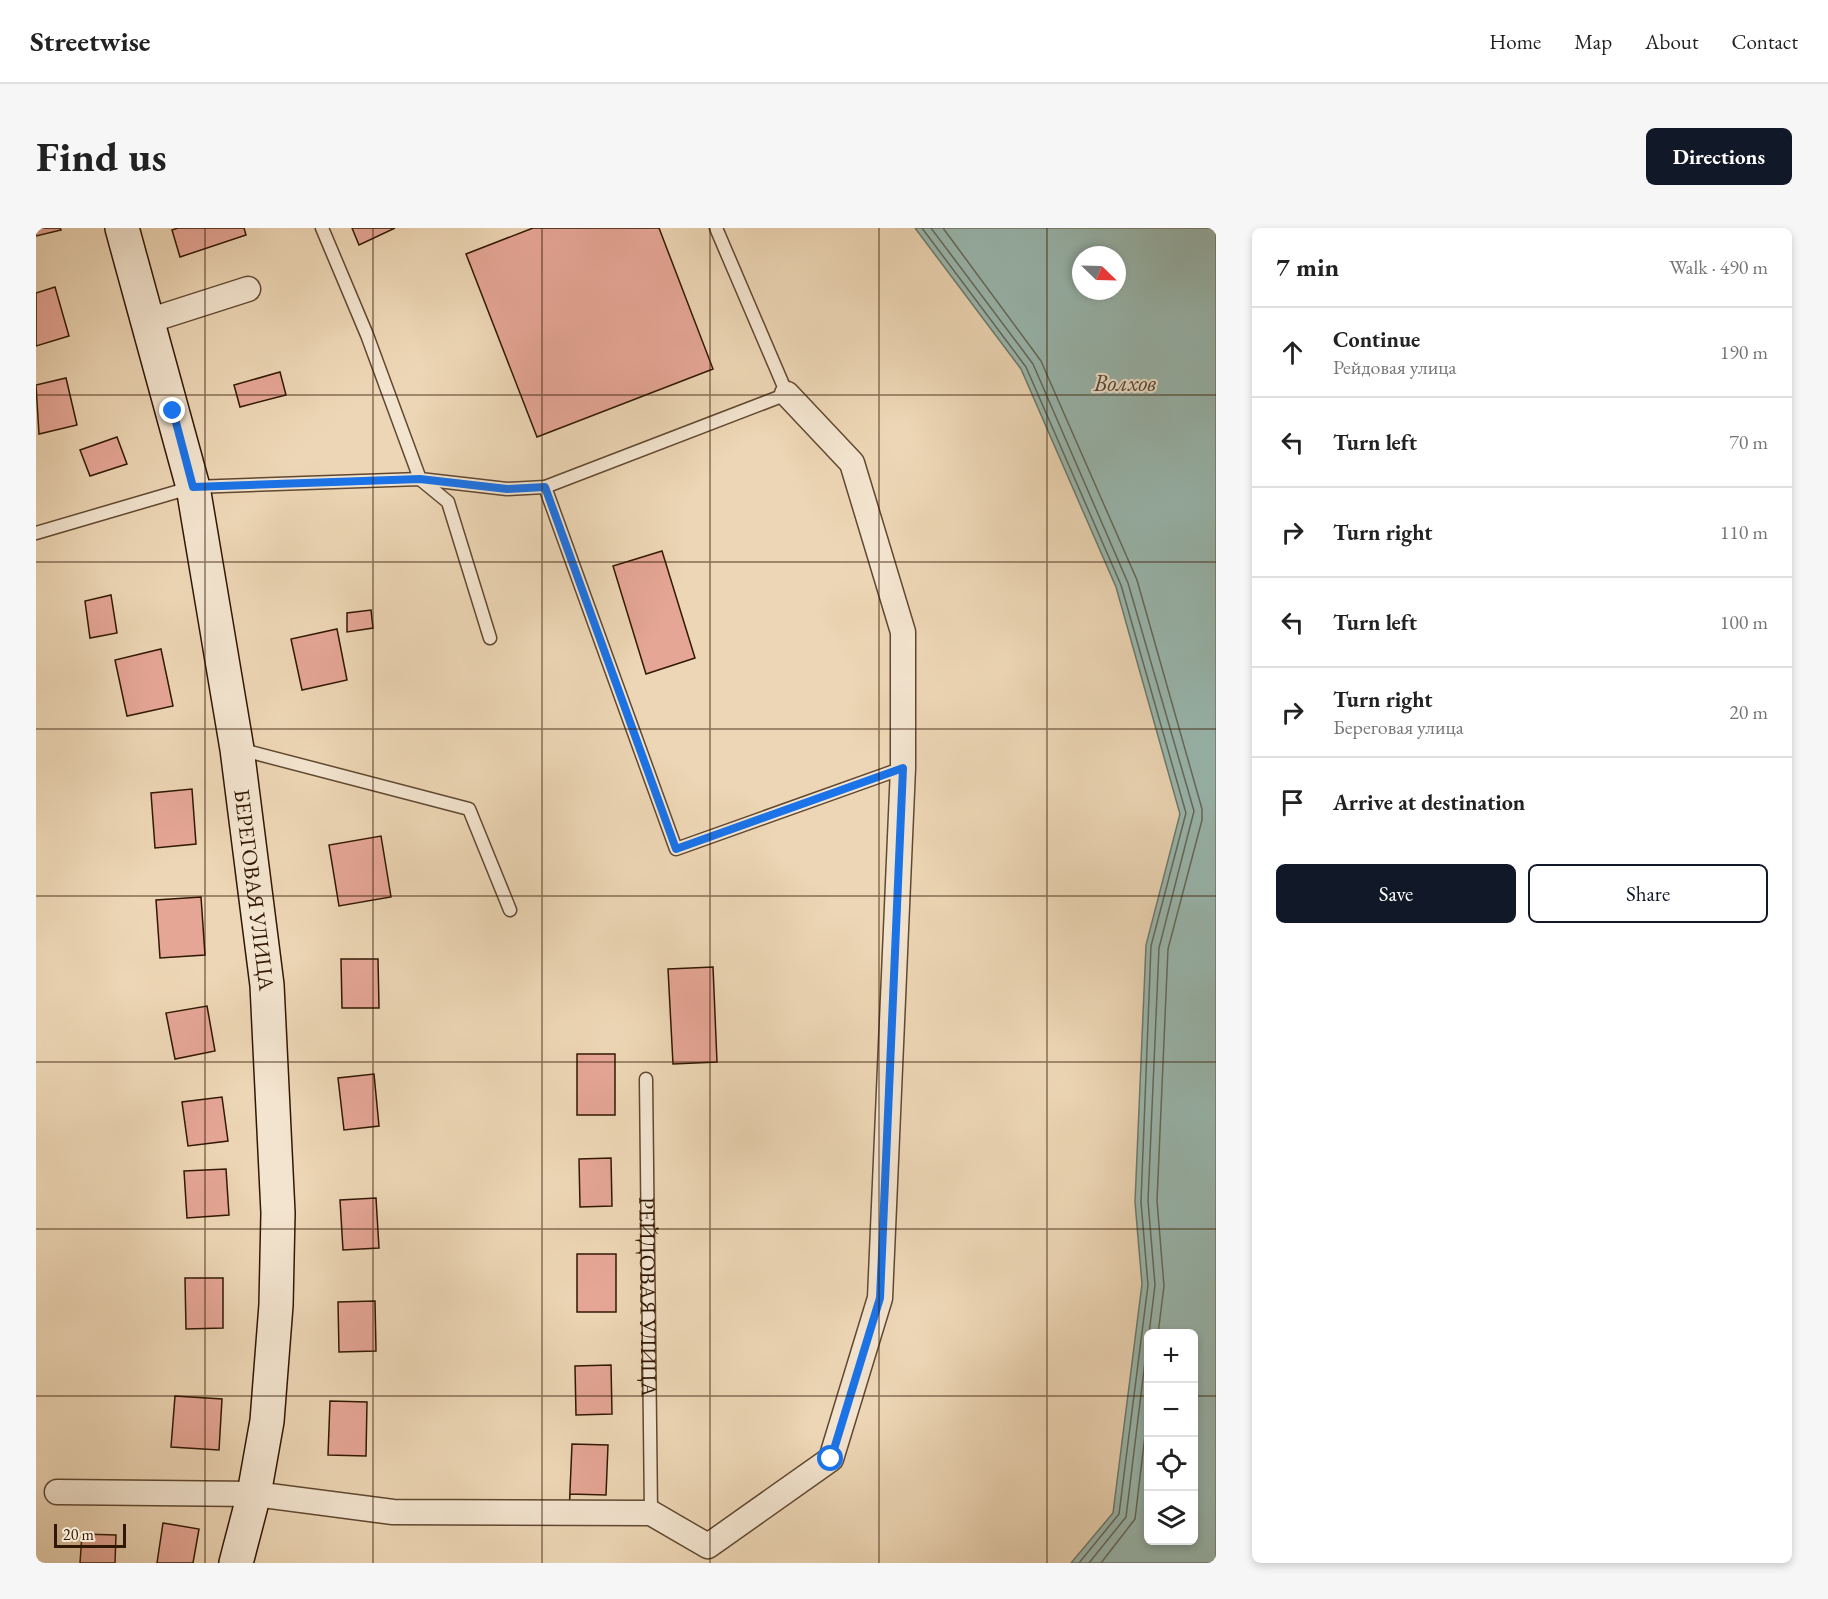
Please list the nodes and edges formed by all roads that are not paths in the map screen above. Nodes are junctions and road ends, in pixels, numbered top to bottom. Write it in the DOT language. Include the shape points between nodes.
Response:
graph roads {
  1 [pos="122,228"];
  2 [pos="322,228"];
  3 [pos="716,228"];
  4 [pos="248,289"];
  5 [pos="148,321"];
  6 [pos="787,394"];
  7 [pos="420,479"];
  8 [pos="193,487"];
  9 [pos="545,487"];
  10 [pos="36,533"];
  11 [pos="490,638"];
  12 [pos="237,749"];
  13 [pos="903,768"];
  14 [pos="510,910"];
  15 [pos="646,1079"];
  16 [pos="57,1492"];
  17 [pos="254,1494"];
  18 [pos="651,1513"];
  19 [pos="236,1563"];
  1 -- 5 [label="street, БЕРЕГОВАЯ УЛИЦА"];
  2 -- 7 [label="lane" via="368,335"];
  3 -- 6 [label="lane"];
  4 -- 5 [label="street"];
  5 -- 8 [label="street, БЕРЕГОВАЯ УЛИЦА"];
  6 -- 9 [label="lane"];
  6 -- 13 [label="street" via="852,463 903,632"];
  7 -- 8 [label="lane"];
  7 -- 9 [label="lane" via="507,489"];
  7 -- 11 [label="lane" via="448,502"];
  8 -- 10 [label="lane"];
  8 -- 12 [label="street, БЕРЕГОВАЯ УЛИЦА"];
  9 -- 13 [label="lane" via="676,849"];
  12 -- 14 [label="lane" via="469,809"];
  12 -- 17 [label="street, БЕРЕГОВАЯ УЛИЦА" via="267,985 278,1213 267,1421"];
  13 -- 18 [label="street" via="880,1298 831,1459 708,1546"];
  15 -- 18 [label="lane, РЕЙДОВАЯ УЛИЦА"];
  16 -- 17 [label="street"];
  17 -- 18 [label="street" via="393,1512"];
  17 -- 19 [label="street, БЕРЕГОВАЯ УЛИЦА"];
}
